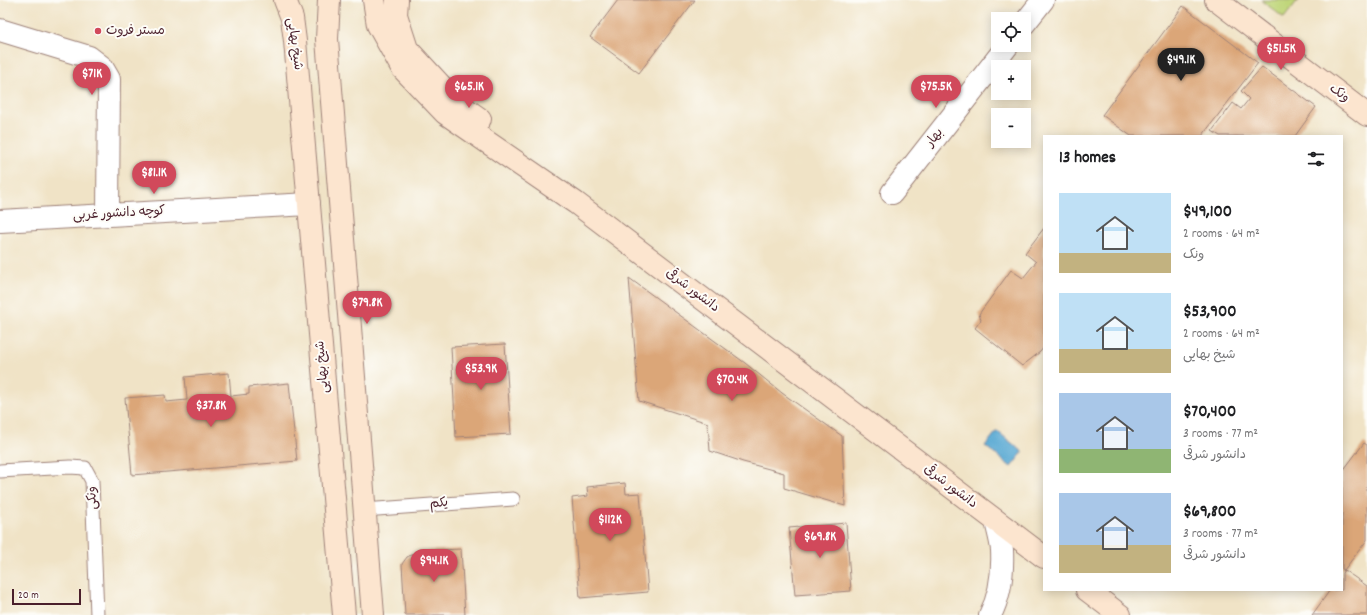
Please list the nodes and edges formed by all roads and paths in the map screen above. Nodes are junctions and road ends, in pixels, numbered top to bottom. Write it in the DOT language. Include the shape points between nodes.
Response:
graph roads {
  1 [pos="285,0"];
  2 [pos="329,0"];
  3 [pos="374,0"];
  4 [pos="397,0"];
  5 [pos="1043,0"];
  6 [pos="1216,0"];
  7 [pos="1031,15"];
  8 [pos="0,30"];
  9 [pos="1003,52"];
  10 [pos="1367,116"];
  11 [pos="892,193"];
  12 [pos="576,203"];
  13 [pos="309,204"];
  14 [pos="108,215"];
  15 [pos="0,221"];
  16 [pos="0,471"];
  17 [pos="513,499"];
  18 [pos="364,510"];
  19 [pos="996,521"];
  20 [pos="1043,556"];
  21 [pos="1088,591"];
  22 [pos="98,615"];
  23 [pos="344,615"];
  24 [pos="373,615"];
  25 [pos="990,615"];
  26 [pos="1120,615"];
  1 -- 13 [label="main road, شیخ بهایی" via="292,18 295,41"];
  2 -- 18 [label="main road" via="328,39"];
  3 -- 12 [label="main road, دانشور شرقی" via="378,25 402,68 445,113"];
  4 -- 12 [label="main road" via="396,15 407,49 456,102 552,169"];
  5 -- 7 [label="street"];
  6 -- 10 [label="main road, ونک"];
  8 -- 14 [label="street" via="89,57 102,67 109,79"];
  9 -- 11 [label="street, بهار"];
  12 -- 19 [label="main road, دانشور شرقی"];
  13 -- 14 [label="street, کوچه دانشور غربی"];
  13 -- 23 [label="main road, شیخ بهایی"];
  14 -- 15 [label="street, کوچه دانشور غربی"];
  16 -- 22 [label="lane, ونکی" via="85,468 92,481"];
  17 -- 18 [label="lane, یکم"];
  18 -- 24 [label="main road"];
  19 -- 20 [label="main road, دانشور شرقی"];
  19 -- 25 [label="street" via="1002,549 1002,565 994,608"];
  21 -- 26 [label="main road"];
}
